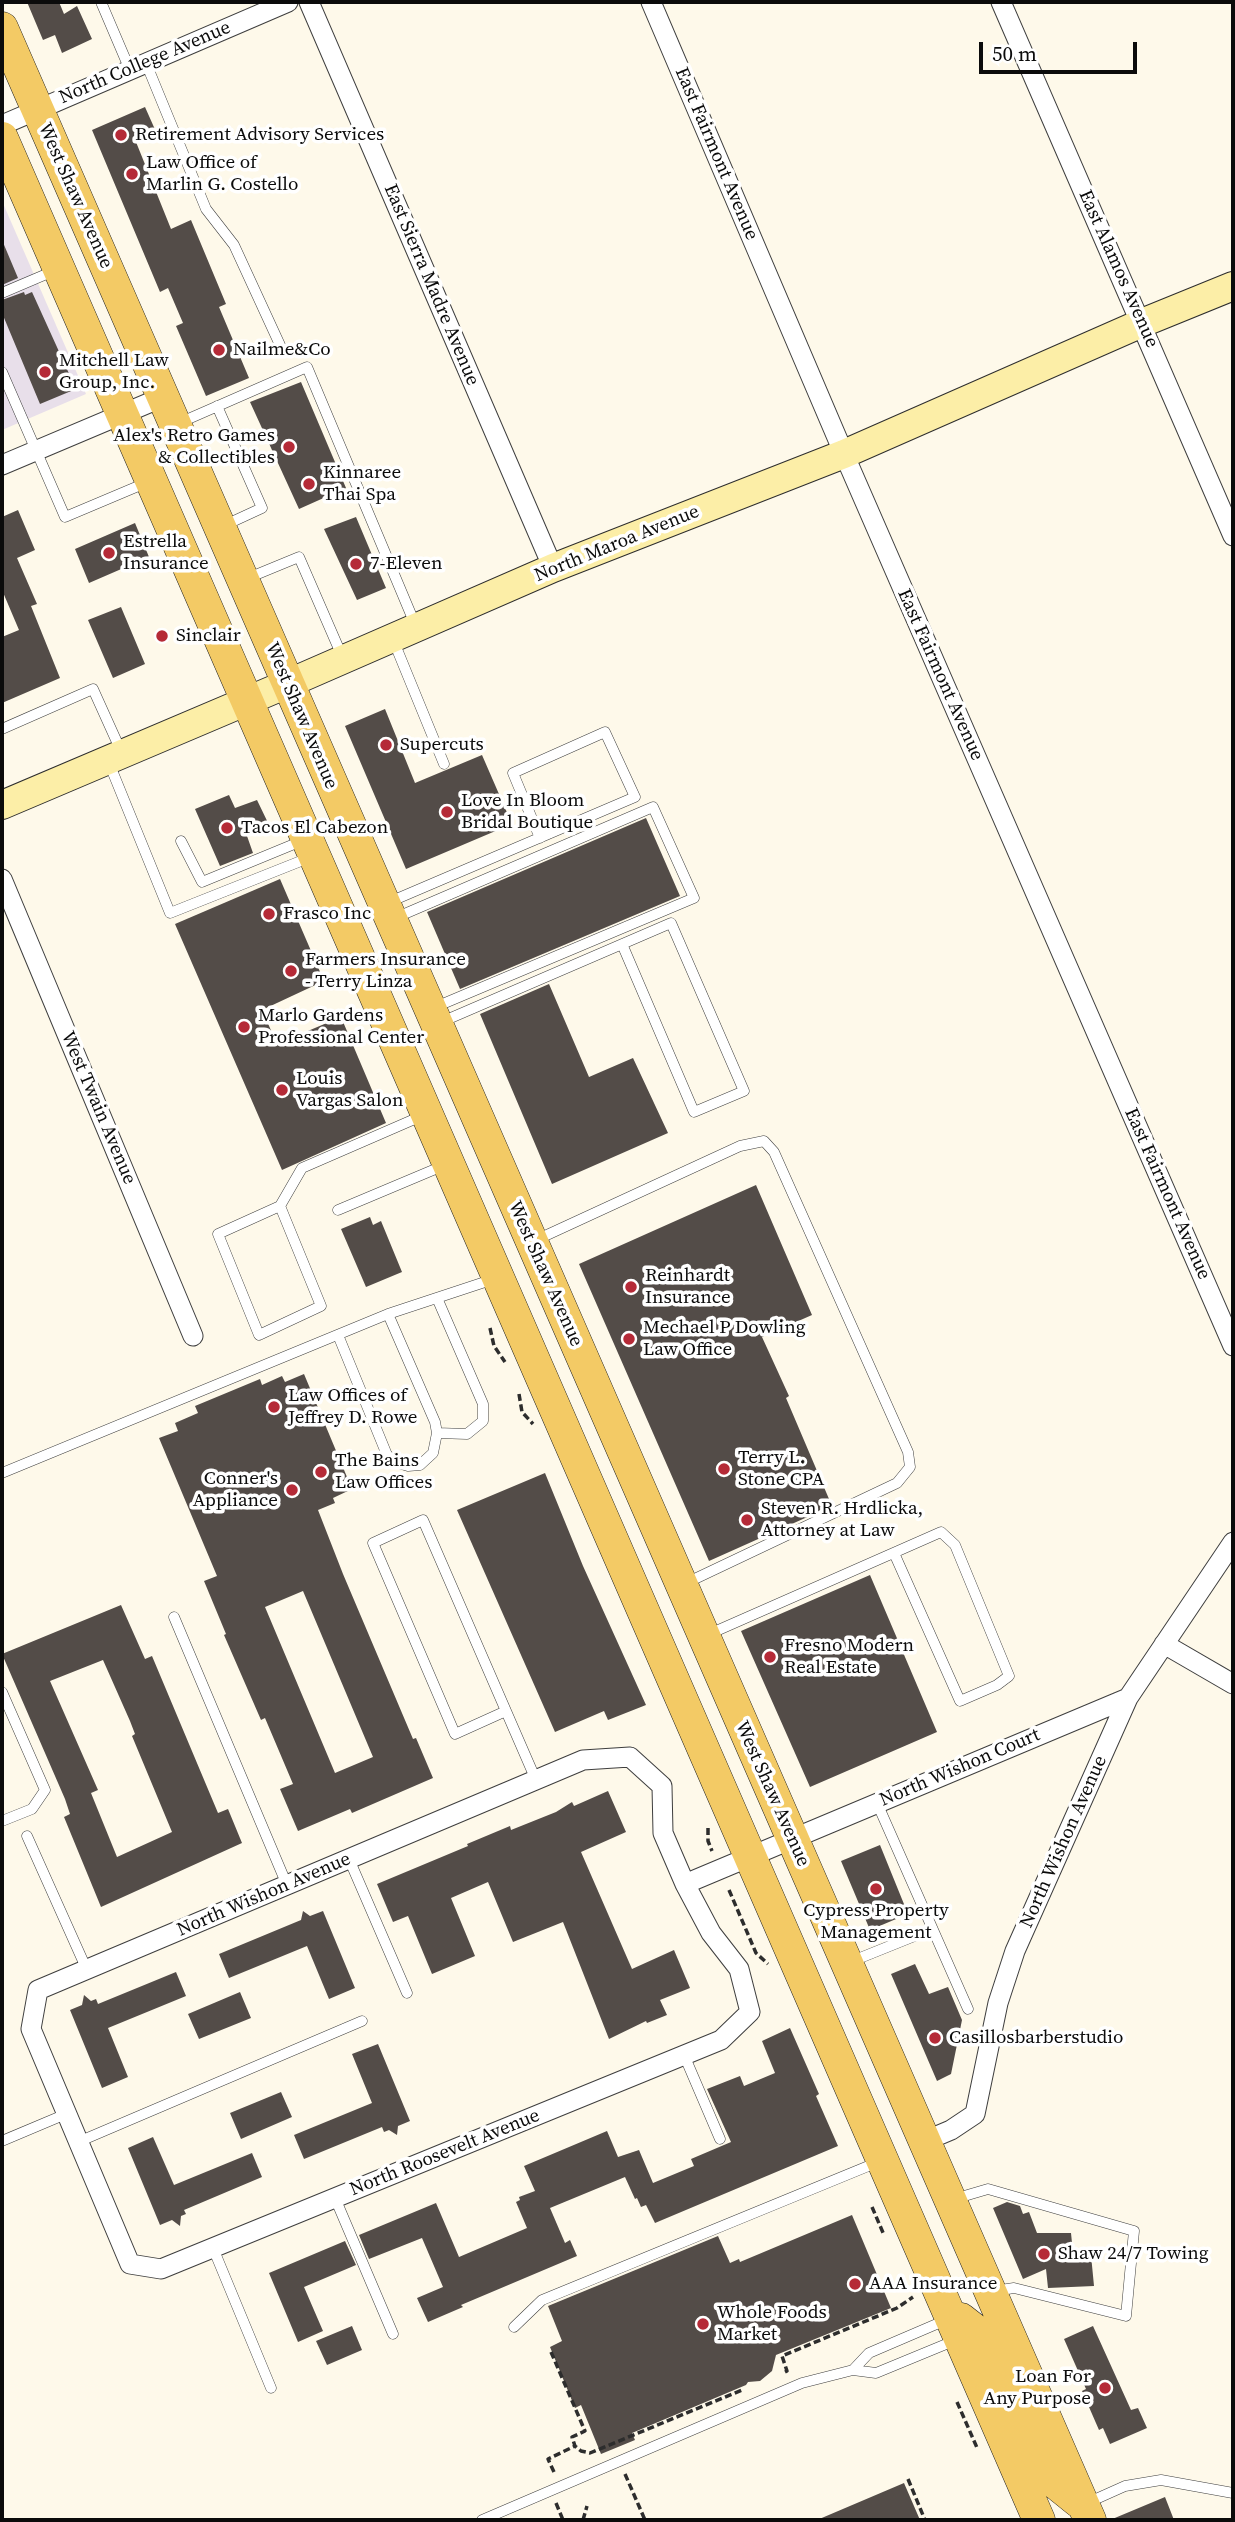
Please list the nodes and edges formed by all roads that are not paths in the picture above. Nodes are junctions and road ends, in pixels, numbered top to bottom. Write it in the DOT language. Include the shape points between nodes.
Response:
graph roads {
  1 [pos="100,2"];
  2 [pos="288,2"];
  3 [pos="309,2"];
  4 [pos="650,2"];
  5 [pos="1001,2"];
  6 [pos="2,28"];
  7 [pos="138,66"];
  8 [pos="37,110"];
  9 [pos="2,125"];
  10 [pos="2,138"];
  11 [pos="59,269"];
  12 [pos="1233,286"];
  13 [pos="2,293"];
  14 [pos="1142,323"];
  15 [pos="280,345"];
  16 [pos="2,372"];
  17 [pos="217,406"];
  18 [pos="169,411"];
  19 [pos="123,415"];
  20 [pos="36,451"];
  21 [pos="844,454"];
  22 [pos="2,465"];
  23 [pos="151,481"];
  24 [pos="219,528"];
  25 [pos="1233,536"];
  26 [pos="552,568"];
  27 [pos="242,581"];
  28 [pos="405,633"];
  29 [pos="344,660"];
  30 [pos="287,684"];
  31 [pos="247,701"];
  32 [pos="2,729"];
  33 [pos="115,757"];
  34 [pos="444,764"];
  35 [pos="2,805"];
  36 [pos="540,838"];
  37 [pos="181,841"];
  38 [pos="311,847"];
  39 [pos="2,879"];
  40 [pos="387,912"];
  41 [pos="622,944"];
  42 [pos="432,1017"];
  43 [pos="427,1114"];
  44 [pos="449,1163"];
  45 [pos="280,1206"];
  46 [pos="338,1210"];
  47 [pos="531,1242"];
  48 [pos="498,1277"];
  49 [pos="437,1298"];
  50 [pos="388,1314"];
  51 [pos="338,1335"];
  52 [pos="193,1336"];
  53 [pos="1233,1346"];
  54 [pos="437,1433"];
  55 [pos="2,1473"];
  56 [pos="1233,1542"];
  57 [pos="894,1553"];
  58 [pos="681,1585"];
  59 [pos="174,1617"];
  60 [pos="703,1637"];
  61 [pos="1164,1644"];
  62 [pos="1233,1684"];
  63 [pos="2,1692"];
  64 [pos="1128,1698"];
  65 [pos="506,1711"];
  66 [pos="536,1780"];
  67 [pos="877,1803"];
  68 [pos="2,1821"];
  69 [pos="27,1836"];
  70 [pos="791,1839"];
  71 [pos="749,1856"];
  72 [pos="349,1859"];
  73 [pos="685,1884"];
  74 [pos="287,1885"];
  75 [pos="932,1929"];
  76 [pos="846,1963"];
  77 [pos="87,1970"];
  78 [pos="407,1993"];
  79 [pos="968,2009"];
  80 [pos="750,2012"];
  81 [pos="362,2021"];
  82 [pos="684,2055"];
  83 [pos="66,2114"];
  84 [pos="720,2139"];
  85 [pos="2,2141"];
  86 [pos="925,2141"];
  87 [pos="78,2142"];
  88 [pos="883,2160"];
  89 [pos="335,2198"];
  90 [pos="950,2200"];
  91 [pos="213,2248"];
  92 [pos="130,2264"];
  93 [pos="990,2291"];
  94 [pos="514,2327"];
  95 [pos="955,2328"];
  96 [pos="393,2334"];
  97 [pos="853,2370"];
  98 [pos="271,2388"];
  99 [pos="1233,2493"];
  100 [pos="1086,2512"];
  101 [pos="482,2520"];
  102 [pos="1039,2520"];
  1 -- 7 [label="lane"];
  2 -- 7 [label="street, North College Avenue"];
  3 -- 26 [label="street, East Sierra Madre Avenue"];
  4 -- 21 [label="street, East Fairmont Avenue"];
  5 -- 14 [label="street, East Alamos Avenue"];
  6 -- 8 [label="main road, West Shaw Avenue"];
  7 -- 8 [label="street, North College Avenue"];
  7 -- 15 [label="lane" via="206,209 234,245"];
  8 -- 9 [label="street, North College Avenue"];
  8 -- 18 [label="main road, West Shaw Avenue"];
  10 -- 11 [label="main road"];
  11 -- 13 [label="lane"];
  11 -- 19 [label="main road"];
  12 -- 14 [label="main road, North Maroa Avenue"];
  14 -- 21 [label="main road, North Maroa Avenue"];
  14 -- 25 [label="street, East Alamos Avenue"];
  16 -- 20 [label="lane"];
  17 -- 18 [label="lane"];
  17 -- 24 [label="lane" via="262,508"];
  17 -- 28 [label="lane" via="307,367"];
  18 -- 19 [label="street"];
  18 -- 24 [label="main road, West Shaw Avenue"];
  19 -- 20 [label="street"];
  19 -- 23 [label="main road"];
  20 -- 22 [label="street"];
  20 -- 23 [label="lane" via="65,517"];
  21 -- 26 [label="main road, North Maroa Avenue"];
  21 -- 53 [label="street, East Fairmont Avenue"];
  23 -- 31 [label="main road"];
  24 -- 27 [label="main road, West Shaw Avenue"];
  26 -- 28 [label="main road, North Maroa Avenue"];
  27 -- 29 [label="lane" via="299,557"];
  27 -- 30 [label="main road, West Shaw Avenue"];
  28 -- 29 [label="main road, North Maroa Avenue"];
  28 -- 34 [label="lane"];
  29 -- 30 [label="main road, North Maroa Avenue"];
  30 -- 31 [label="main road, North Maroa Avenue"];
  30 -- 40 [label="main road, West Shaw Avenue"];
  31 -- 33 [label="main road, North Maroa Avenue"];
  31 -- 38 [label="main road"];
  32 -- 33 [label="lane" via="93,689"];
  33 -- 35 [label="main road, North Maroa Avenue"];
  33 -- 38 [label="lane" via="170,913"];
  36 -- 36 [label="lane" via="635,797 605,732 513,773"];
  36 -- 40 [label="lane"];
  37 -- 38 [label="lane" via="202,882"];
  38 -- 43 [label="main road"];
  39 -- 52 [label="street, West Twain Avenue"];
  40 -- 42 [label="main road, West Shaw Avenue"];
  40 -- 42 [label="lane" via="653,807 694,898"];
  41 -- 41 [label="lane" via="670,923 744,1091 694,1112"];
  41 -- 42 [label="lane"];
  42 -- 47 [label="main road, West Shaw Avenue"];
  43 -- 44 [label="main road"];
  43 -- 45 [label="lane" via="302,1168"];
  44 -- 46 [label="lane"];
  44 -- 48 [label="main road"];
  45 -- 45 [label="lane" via="218,1234 259,1335 321,1306"];
  47 -- 58 [label="main road, West Shaw Avenue"];
  47 -- 58 [label="lane" via="740,1146 764,1141 774,1152 908,1452 910,1467 897,1483"];
  48 -- 49 [label="lane"];
  48 -- 71 [label="main road"];
  49 -- 50 [label="lane"];
  49 -- 54 [label="lane" via="483,1404 482,1421 467,1434"];
  50 -- 51 [label="lane"];
  50 -- 54 [label="lane"];
  51 -- 54 [label="lane" via="387,1455 398,1463 420,1465 433,1453"];
  51 -- 55 [label="lane"];
  56 -- 61 [label="street, North Wishon Avenue"];
  57 -- 57 [label="lane" via="940,1532 955,1545 1009,1676 960,1701"];
  57 -- 60 [label="lane"];
  58 -- 60 [label="main road, West Shaw Avenue"];
  59 -- 74 [label="lane"];
  60 -- 70 [label="main road, West Shaw Avenue"];
  61 -- 62 [label="street"];
  61 -- 64 [label="street, North Wishon Avenue"];
  63 -- 68 [label="lane" via="45,1790 32,1809"];
  64 -- 67 [label="street, North Wishon Court"];
  64 -- 86 [label="street, North Wishon Avenue" via="1015,1951 998,2004 975,2114"];
  65 -- 65 [label="lane" via="423,1520 373,1543 455,1734"];
  65 -- 66 [label="lane"];
  66 -- 72 [label="street, North Wishon Avenue"];
  66 -- 73 [label="street, North Wishon Avenue" via="583,1760 630,1757 662,1786 663,1833"];
  67 -- 70 [label="street, North Wishon Court"];
  67 -- 75 [label="lane"];
  69 -- 77 [label="lane"];
  70 -- 71 [label="street"];
  70 -- 76 [label="main road, West Shaw Avenue"];
  71 -- 73 [label="street"];
  71 -- 88 [label="main road"];
  72 -- 74 [label="street, North Wishon Avenue"];
  72 -- 78 [label="lane"];
  73 -- 80 [label="street, North Wishon Avenue" via="711,1933 739,1969"];
  74 -- 77 [label="street, North Wishon Avenue"];
  75 -- 76 [label="lane"];
  75 -- 79 [label="lane"];
  76 -- 86 [label="main road, West Shaw Avenue"];
  77 -- 83 [label="street, North Wishon Avenue" via="38,1990 31,2029"];
  80 -- 82 [label="street, North Roosevelt Avenue" via="721,2040"];
  81 -- 87 [label="lane"];
  82 -- 84 [label="lane"];
  82 -- 89 [label="street, North Roosevelt Avenue"];
  83 -- 85 [label="lane"];
  83 -- 87 [label="street, North Wishon Avenue"];
  86 -- 90 [label="main road, West Shaw Avenue"];
  87 -- 92 [label="street, North Wishon Avenue"];
  88 -- 94 [label="lane" via="542,2301"];
  88 -- 95 [label="main road"];
  89 -- 91 [label="street, North Roosevelt Avenue"];
  89 -- 96 [label="lane"];
  90 -- 93 [label="main road, West Shaw Avenue"];
  90 -- 93 [label="lane" via="988,2189 1134,2231 1126,2316 1014,2288"];
  91 -- 92 [label="street, North Roosevelt Avenue" via="161,2270"];
  91 -- 98 [label="lane"];
  93 -- 100 [label="main road, West Shaw Avenue"];
  95 -- 97 [label="lane" via="869,2353"];
  95 -- 97 [label="lane" via="876,2373"];
  95 -- 100 [label="main road" via="961,2319 984,2337 1043,2473"];
  95 -- 102 [label="main road"];
  97 -- 101 [label="lane" via="802,2383"];
  99 -- 100 [label="lane" via="1161,2480 1125,2486"];
}
